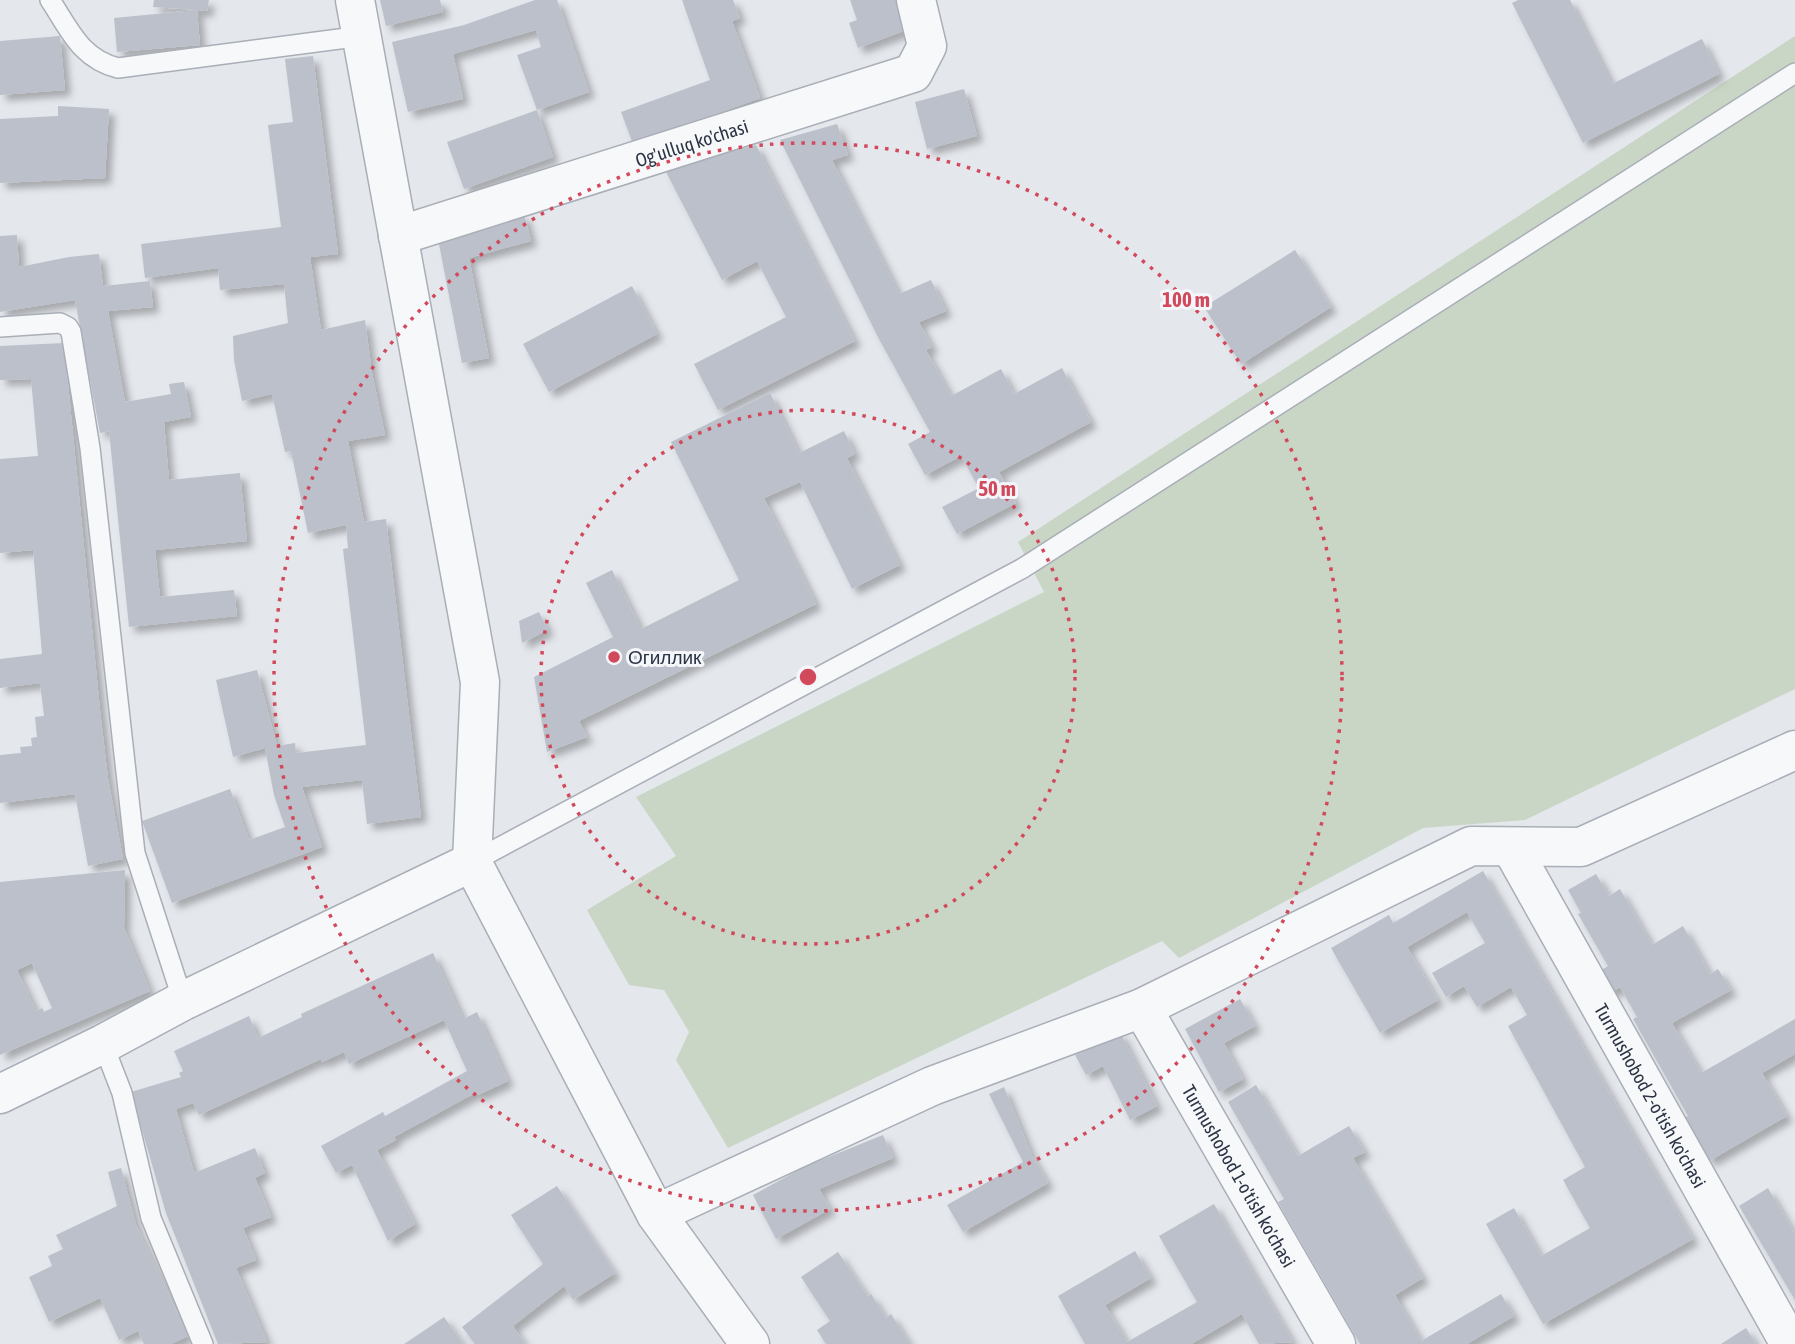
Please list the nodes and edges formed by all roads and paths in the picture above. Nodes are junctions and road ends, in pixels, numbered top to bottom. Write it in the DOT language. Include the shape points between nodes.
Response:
graph roads {
  1 [pos="50,0"];
  2 [pos="916,0"];
  3 [pos="358,18"];
  4 [pos="1795,73"];
  5 [pos="398,236"];
  6 [pos="0,327"];
  7 [pos="1795,750"];
  8 [pos="1511,847"];
  9 [pos="472,862"];
  10 [pos="183,1001"];
  11 [pos="1142,1007"];
  12 [pos="103,1044"];
  13 [pos="0,1094"];
  14 [pos="656,1214"];
  15 [pos="202,1344"];
  16 [pos="750,1344"];
  17 [pos="1336,1344"];
  18 [pos="1790,1344"];
  1 -- 3 [label="lane" via="86,52 100,64 118,68"];
  2 -- 5 [label="street, Og'ulluq ko'chasi" via="927,46 913,73"];
  3 -- 5 [label="street"];
  4 -- 9 [label="lane" via="1023,568"];
  5 -- 9 [label="street" via="480,682"];
  6 -- 10 [label="lane" via="60,323 71,332 90,448 135,852"];
  7 -- 8 [label="street" via="1581,847"];
  8 -- 11 [label="street" via="1471,846"];
  8 -- 18 [label="street, Turmushobod 2-o'tish ko'chasi"];
  9 -- 10 [label="street"];
  9 -- 14 [label="street"];
  10 -- 12 [label="street"];
  11 -- 14 [label="street" via="932,1086"];
  11 -- 17 [label="street, Turmushobod 1-o'tish ko'chasi"];
  12 -- 13 [label="street"];
  12 -- 15 [label="lane" via="122,1093 151,1218"];
  14 -- 16 [label="street"];
}
